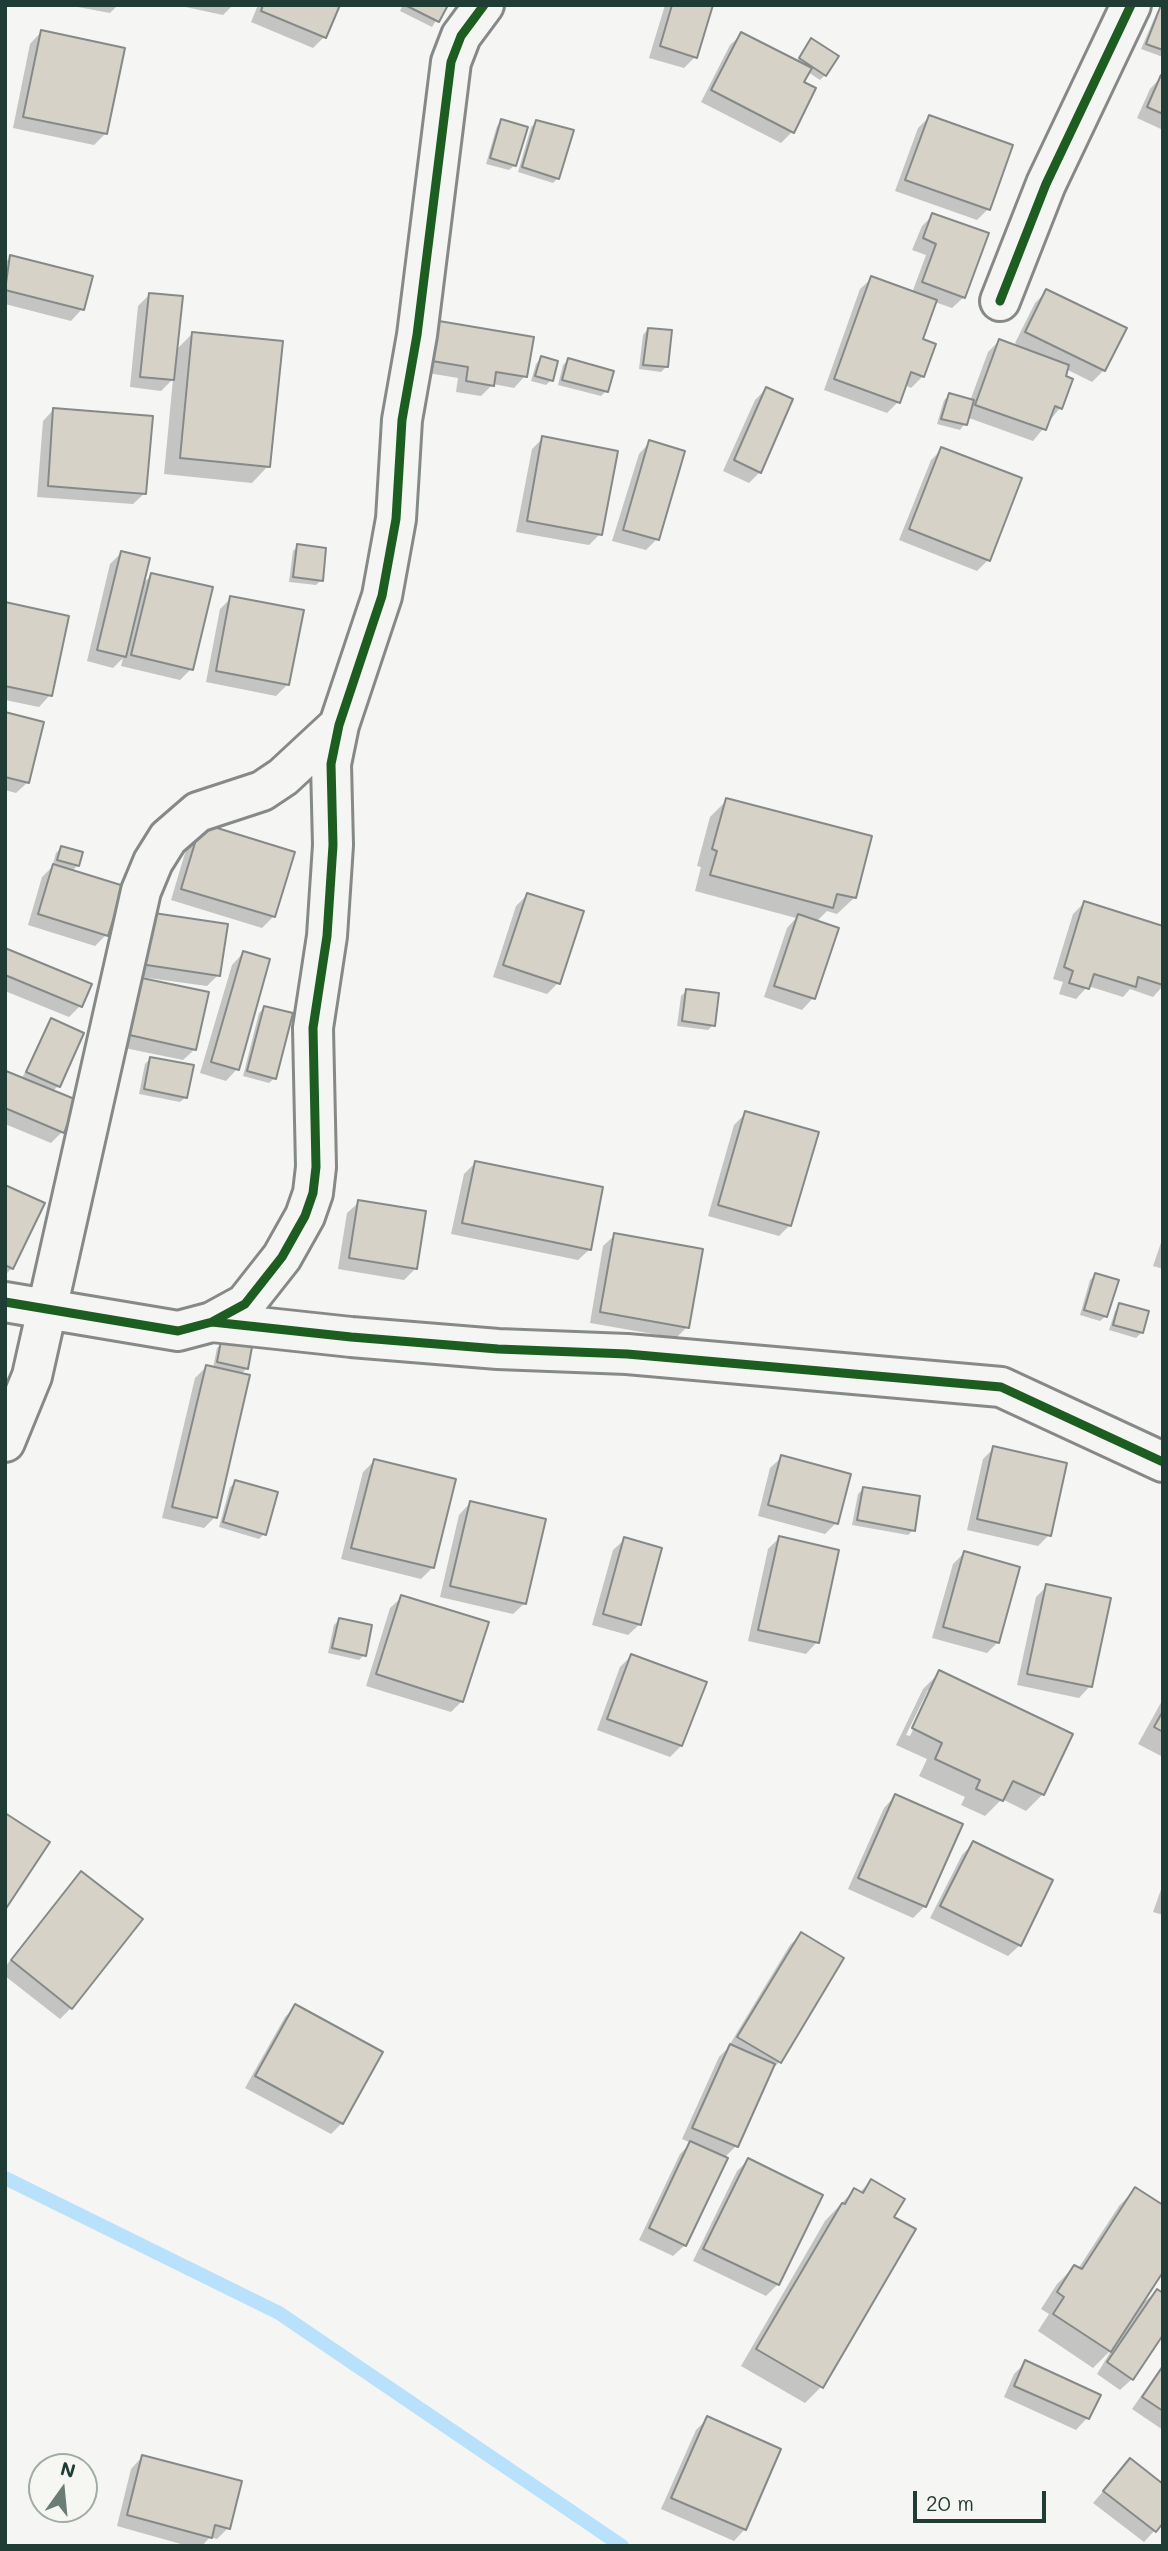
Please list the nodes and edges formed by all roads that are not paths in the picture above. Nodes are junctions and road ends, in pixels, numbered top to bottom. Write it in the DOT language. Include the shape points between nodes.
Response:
graph roads {
  1 [pos="484,5"];
  2 [pos="1131,5"];
  3 [pos="1000,301"];
  4 [pos="339,725"];
  5 [pos="5,1302"];
  6 [pos="48,1310"];
  7 [pos="212,1322"];
  8 [pos="5,1442"];
  9 [pos="1163,1462"];
  1 -- 4 [label="street" via="461,36 451,62 402,420 396,519 382,596"];
  2 -- 3 [label="street" via="1046,184"];
  4 -- 6 [label="street" via="262,791 198,812 168,838 153,862 141,891"];
  4 -- 7 [label="street" via="331,764 333,845 327,936 313,1028 313,1193 305,1216 275,1266 245,1304"];
  5 -- 6 [label="street"];
  6 -- 7 [label="street" via="177,1331"];
  6 -- 8 [label="street" via="32,1376"];
  7 -- 9 [label="street" via="1001,1387"];
}
